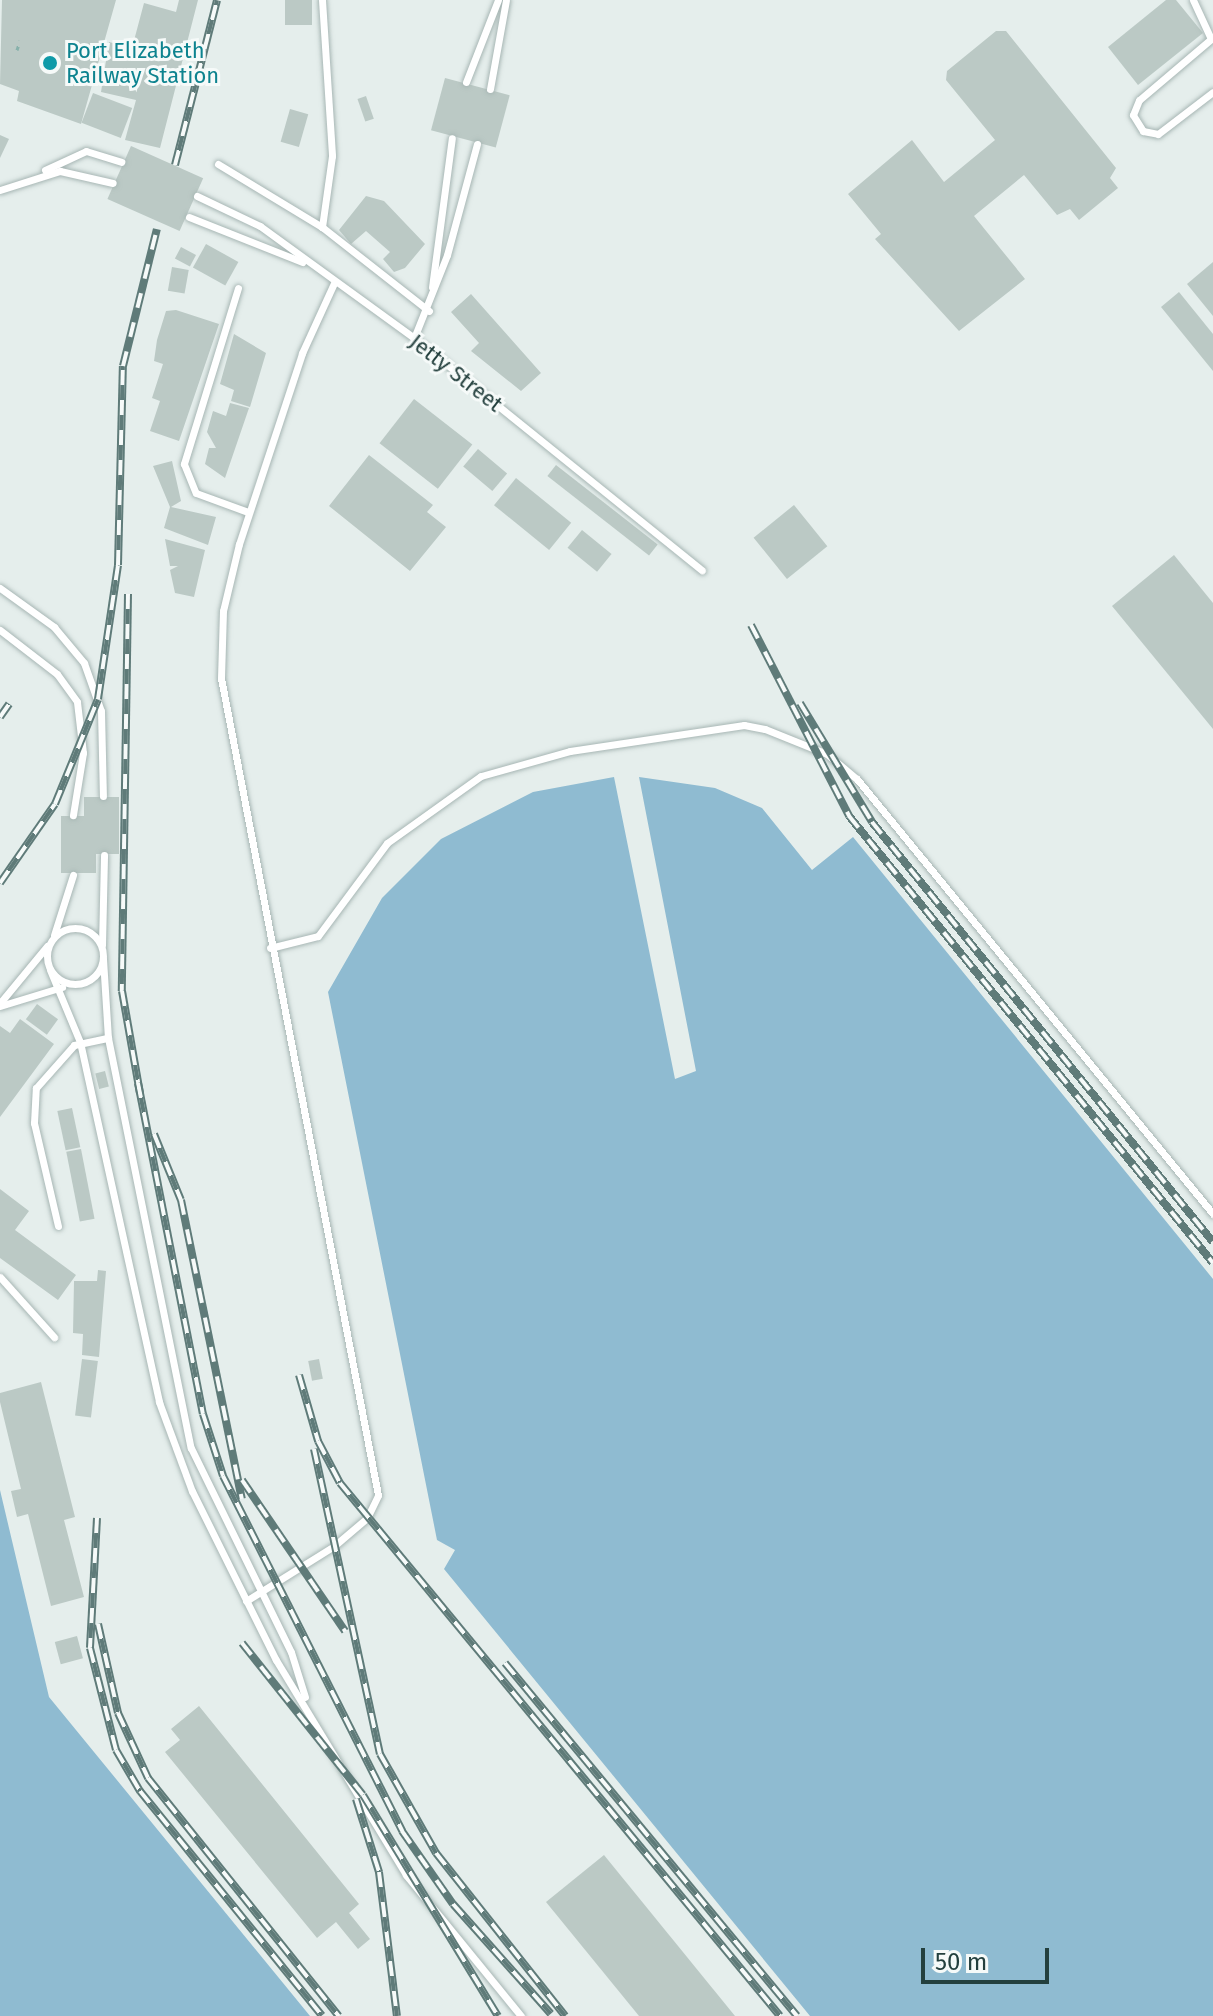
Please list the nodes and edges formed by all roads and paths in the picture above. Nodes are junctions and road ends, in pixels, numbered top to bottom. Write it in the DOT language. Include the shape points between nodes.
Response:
graph roads {
  1 [pos="322,0"];
  2 [pos="498,0"];
  3 [pos="506,0"];
  4 [pos="1193,0"];
  5 [pos="20,40"];
  6 [pos="52,49"];
  7 [pos="17,50"];
  8 [pos="50,58"];
  9 [pos="466,82"];
  10 [pos="490,89"];
  11 [pos="1213,92"];
  12 [pos="452,138"];
  13 [pos="477,144"];
  14 [pos="121,162"];
  15 [pos="218,164"];
  16 [pos="37,176"];
  17 [pos="113,183"];
  18 [pos="0,190"];
  19 [pos="197,196"];
  20 [pos="189,217"];
  21 [pos="322,227"];
  22 [pos="304,263"];
  23 [pos="334,283"];
  24 [pos="238,288"];
  25 [pos="432,297"];
  26 [pos="429,311"];
  27 [pos="414,338"];
  28 [pos="248,512"];
  29 [pos="702,570"];
  30 [pos="0,588"];
  31 [pos="0,630"];
  32 [pos="103,796"];
  33 [pos="73,815"];
  34 [pos="104,855"];
  35 [pos="73,875"];
  36 [pos="51,940"];
  37 [pos="270,948"];
  38 [pos="102,949"];
  39 [pos="103,959"];
  40 [pos="50,970"];
  41 [pos="80,984"];
  42 [pos="61,987"];
  43 [pos="0,1005"];
  44 [pos="108,1038"];
  45 [pos="80,1042"];
  46 [pos="1213,1214"];
  47 [pos="58,1226"];
  48 [pos="0,1277"];
  49 [pos="54,1337"];
  50 [pos="262,1593"];
  51 [pos="246,1601"];
  52 [pos="307,1703"];
  53 [pos="521,2016"];
  1 -- 21 [label="lane" via="332,156"];
  2 -- 9 [label="lane"];
  3 -- 10 [label="lane"];
  4 -- 11 [label="lane" via="1211,39 1139,100 1133,115 1143,131 1158,134"];
  5 -- 7 [label="path"];
  6 -- 8 [label="path"];
  12 -- 25 [label="lane"];
  13 -- 25 [label="lane"];
  14 -- 16 [label="lane" via="86,151"];
  15 -- 21 [label="lane"];
  16 -- 17 [label="lane" via="78,171"];
  16 -- 18 [label="lane"];
  19 -- 22 [label="lane, Jetty Street" via="244,218"];
  20 -- 22 [label="lane"];
  21 -- 26 [label="lane"];
  22 -- 23 [label="lane, Jetty Street"];
  23 -- 27 [label="lane, Jetty Street"];
  23 -- 28 [label="lane" via="302,353"];
  24 -- 28 [label="lane" via="184,464 196,493"];
  25 -- 26 [label="lane"];
  26 -- 27 [label="lane"];
  27 -- 29 [label="lane, Jetty Street"];
  28 -- 37 [label="lane" via="226,596 221,678"];
  30 -- 32 [label="lane" via="54,627 84,663 101,711"];
  31 -- 33 [label="lane" via="57,674 77,702 83,753"];
  34 -- 38 [label="lane"];
  35 -- 36 [label="lane"];
  36 -- 38 [label="lane" via="80,928"];
  36 -- 40 [label="lane"];
  36 -- 43 [label="lane"];
  37 -- 46 [label="lane" via="318,936 387,843 481,776 570,751 744,725 765,729 827,754 857,779"];
  37 -- 50 [label="lane" via="378,1495 366,1520"];
  38 -- 39 [label="lane"];
  39 -- 41 [label="lane" via="97,974"];
  39 -- 44 [label="lane"];
  40 -- 41 [label="lane"];
  40 -- 42 [label="lane"];
  41 -- 42 [label="lane"];
  42 -- 43 [label="lane"];
  42 -- 45 [label="lane"];
  44 -- 45 [label="lane"];
  44 -- 50 [label="lane" via="191,1448"];
  45 -- 47 [label="lane" via="43,1075 33,1099"];
  45 -- 51 [label="lane" via="159,1402 179,1463"];
  48 -- 49 [label="lane"];
  50 -- 51 [label="lane"];
  50 -- 52 [label="lane"];
  51 -- 52 [label="lane"];
  52 -- 53 [label="lane" via="406,1875"];
}
